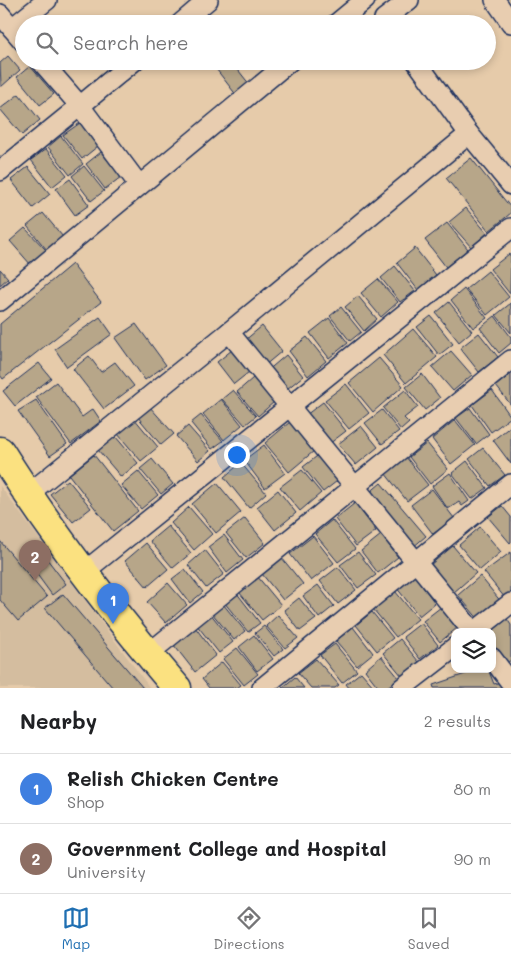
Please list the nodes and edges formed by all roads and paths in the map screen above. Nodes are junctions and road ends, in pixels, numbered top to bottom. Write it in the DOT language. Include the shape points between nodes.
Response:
graph roads {
  1 [pos="47,0"];
  2 [pos="208,0"];
  3 [pos="366,0"];
  4 [pos="370,0"];
  5 [pos="409,0"];
  6 [pos="495,0"];
  7 [pos="28,15"];
  8 [pos="190,15"];
  9 [pos="347,15"];
  10 [pos="381,15"];
  11 [pos="393,15"];
  12 [pos="511,23"];
  13 [pos="49,70"];
  14 [pos="123,70"];
  15 [pos="279,70"];
  16 [pos="423,70"];
  17 [pos="80,106"];
  18 [pos="469,134"];
  19 [pos="0,171"];
  20 [pos="139,185"];
  21 [pos="511,185"];
  22 [pos="511,228"];
  23 [pos="0,301"];
  24 [pos="229,332"];
  25 [pos="511,360"];
  26 [pos="289,406"];
  27 [pos="0,451"];
  28 [pos="511,484"];
  29 [pos="355,488"];
  30 [pos="27,495"];
  31 [pos="415,562"];
  32 [pos="84,572"];
  33 [pos="511,603"];
  34 [pos="470,628"];
  35 [pos="478,628"];
  36 [pos="451,650"];
  37 [pos="148,654"];
  38 [pos="496,663"];
  39 [pos="511,683"];
  40 [pos="177,688"];
  41 [pos="262,688"];
  42 [pos="402,688"];
  1 -- 7 [label="street"];
  2 -- 8 [label="street"];
  3 -- 9 [label="street"];
  4 -- 10 [label="street"];
  5 -- 11 [label="street"];
  6 -- 12 [label="street"];
  13 -- 17 [label="street"];
  14 -- 17 [label="street"];
  15 -- 20 [label="street"];
  16 -- 18 [label="street"];
  17 -- 19 [label="street"];
  17 -- 20 [label="street"];
  18 -- 21 [label="street"];
  18 -- 24 [label="street"];
  20 -- 23 [label="street"];
  22 -- 26 [label="street"];
  24 -- 26 [label="street"];
  24 -- 30 [label="street"];
  25 -- 29 [label="street"];
  26 -- 29 [label="street"];
  26 -- 32 [label="street"];
  27 -- 30 [label="main road"];
  28 -- 31 [label="street"];
  29 -- 31 [label="street"];
  29 -- 37 [label="street"];
  30 -- 32 [label="main road"];
  31 -- 34 [label="street"];
  31 -- 41 [label="street"];
  32 -- 37 [label="main road"];
  33 -- 35 [label="street"];
  36 -- 42 [label="street"];
  37 -- 40 [label="main road"];
  38 -- 39 [label="street"];
}
